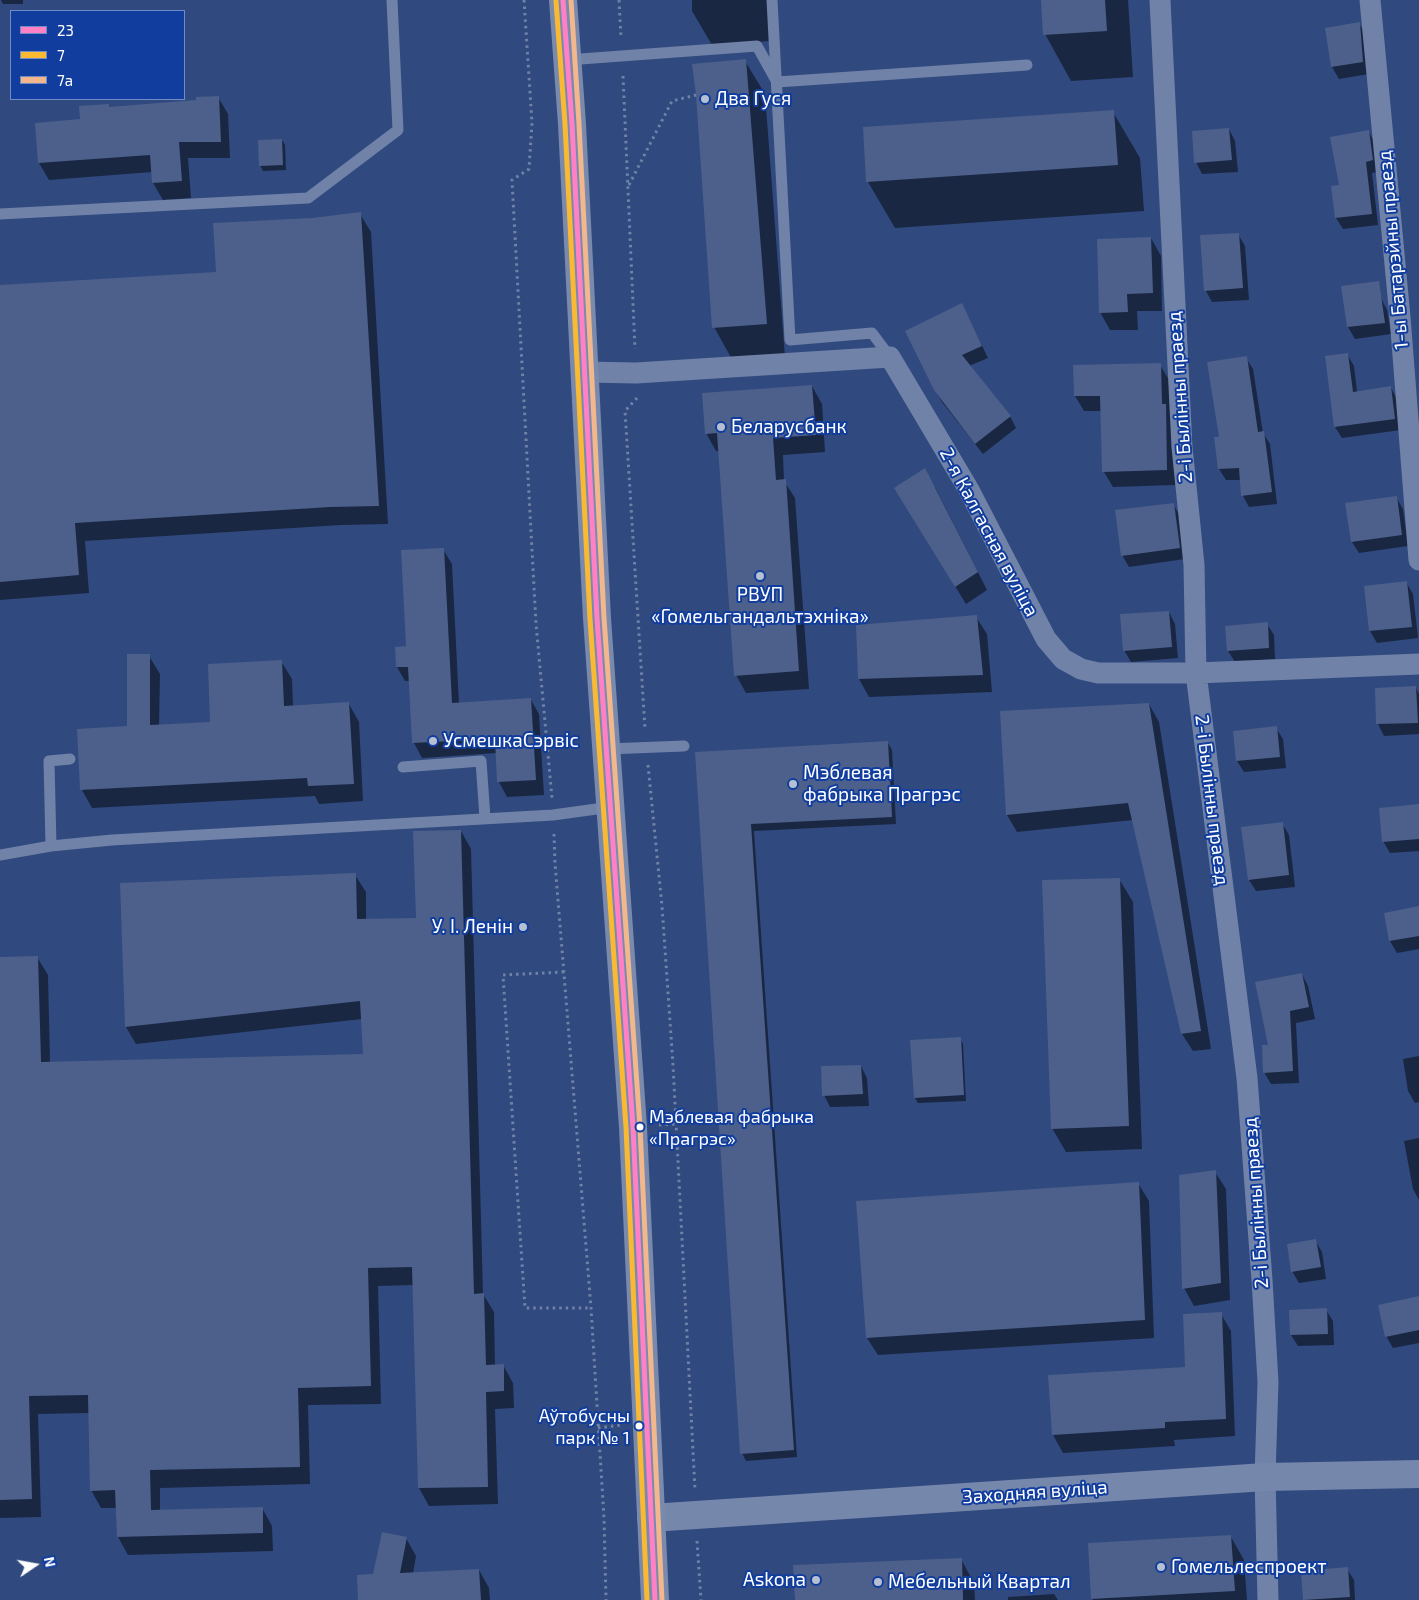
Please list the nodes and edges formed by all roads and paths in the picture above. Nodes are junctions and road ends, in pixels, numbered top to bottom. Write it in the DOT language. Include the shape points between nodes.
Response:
graph roads {
  1 [pos="392,0"];
  2 [pos="524,0"];
  3 [pos="563,0"];
  4 [pos="619,0"];
  5 [pos="772,0"];
  6 [pos="1160,0"];
  7 [pos="1370,0"];
  8 [pos="622,56"];
  9 [pos="567,60"];
  10 [pos="1027,65"];
  11 [pos="777,82"];
  12 [pos="696,95"];
  13 [pos="628,187"];
  14 [pos="0,214"];
  15 [pos="890,357"];
  16 [pos="585,372"];
  17 [pos="636,373"];
  18 [pos="1419,560"];
  19 [pos="1419,664"];
  20 [pos="1196,673"];
  21 [pos="684,746"];
  22 [pos="646,747"];
  23 [pos="607,749"];
  24 [pos="70,760"];
  25 [pos="403,767"];
  26 [pos="610,807"];
  27 [pos="554,815"];
  28 [pos="485,818"];
  29 [pos="51,846"];
  30 [pos="0,855"];
  31 [pos="564,972"];
  32 [pos="591,1308"];
  33 [pos="1419,1474"];
  34 [pos="1265,1477"];
  35 [pos="696,1514"];
  36 [pos="651,1518"];
  37 [pos="606,1600"];
  38 [pos="655,1600"];
  39 [pos="701,1600"];
  40 [pos="1268,1600"];
  1 -- 14 [label="lane" via="398,130 308,198"];
  2 -- 27 [label="path" via="532,123 529,169 512,180 536,615"];
  3 -- 9 [label="main road"];
  4 -- 8 [label="path"];
  5 -- 11 [label="lane"];
  6 -- 20 [label="street, 2-і Былінны праезд" via="1182,447 1194,565"];
  7 -- 18 [label="street, 1-ы Батарэйны праезд"];
  8 -- 9 [label="lane"];
  8 -- 11 [label="lane" via="757,46"];
  8 -- 13 [label="path"];
  9 -- 16 [label="main road"];
  10 -- 11 [label="lane"];
  11 -- 15 [label="lane" via="790,340 872,333"];
  12 -- 13 [label="path" via="672,101"];
  13 -- 17 [label="path"];
  15 -- 17 [label="street"];
  15 -- 20 [label="street, 2-я Калгасная вуліца" via="969,490 1046,638 1063,660 1098,673"];
  16 -- 17 [label="street"];
  16 -- 23 [label="main road"];
  17 -- 22 [label="path" via="637,399 625,411"];
  19 -- 20 [label="street, 2-я Калгасная вуліца"];
  20 -- 34 [label="street, 2-і Былінны праезд" via="1247,1078 1268,1382"];
  21 -- 22 [label="lane"];
  22 -- 23 [label="lane"];
  22 -- 35 [label="path" via="674,1065"];
  23 -- 26 [label="main road"];
  24 -- 29 [label="lane" via="48,761"];
  25 -- 28 [label="lane" via="481,761"];
  26 -- 27 [label="lane"];
  26 -- 36 [label="main road" via="633,1127"];
  27 -- 28 [label="lane"];
  27 -- 31 [label="path"];
  28 -- 29 [label="lane"];
  29 -- 30 [label="lane"];
  31 -- 32 [label="path"];
  31 -- 32 [label="path" via="503,975 525,1308"];
  32 -- 37 [label="path"];
  33 -- 34 [label="street, Заходняя вуліца"];
  34 -- 35 [label="street, Заходняя вуліца"];
  34 -- 40 [label="street, 2-і Былінны праезд"];
  35 -- 36 [label="street, Заходняя вуліца"];
  35 -- 39 [label="path"];
  36 -- 38 [label="main road"];
}
